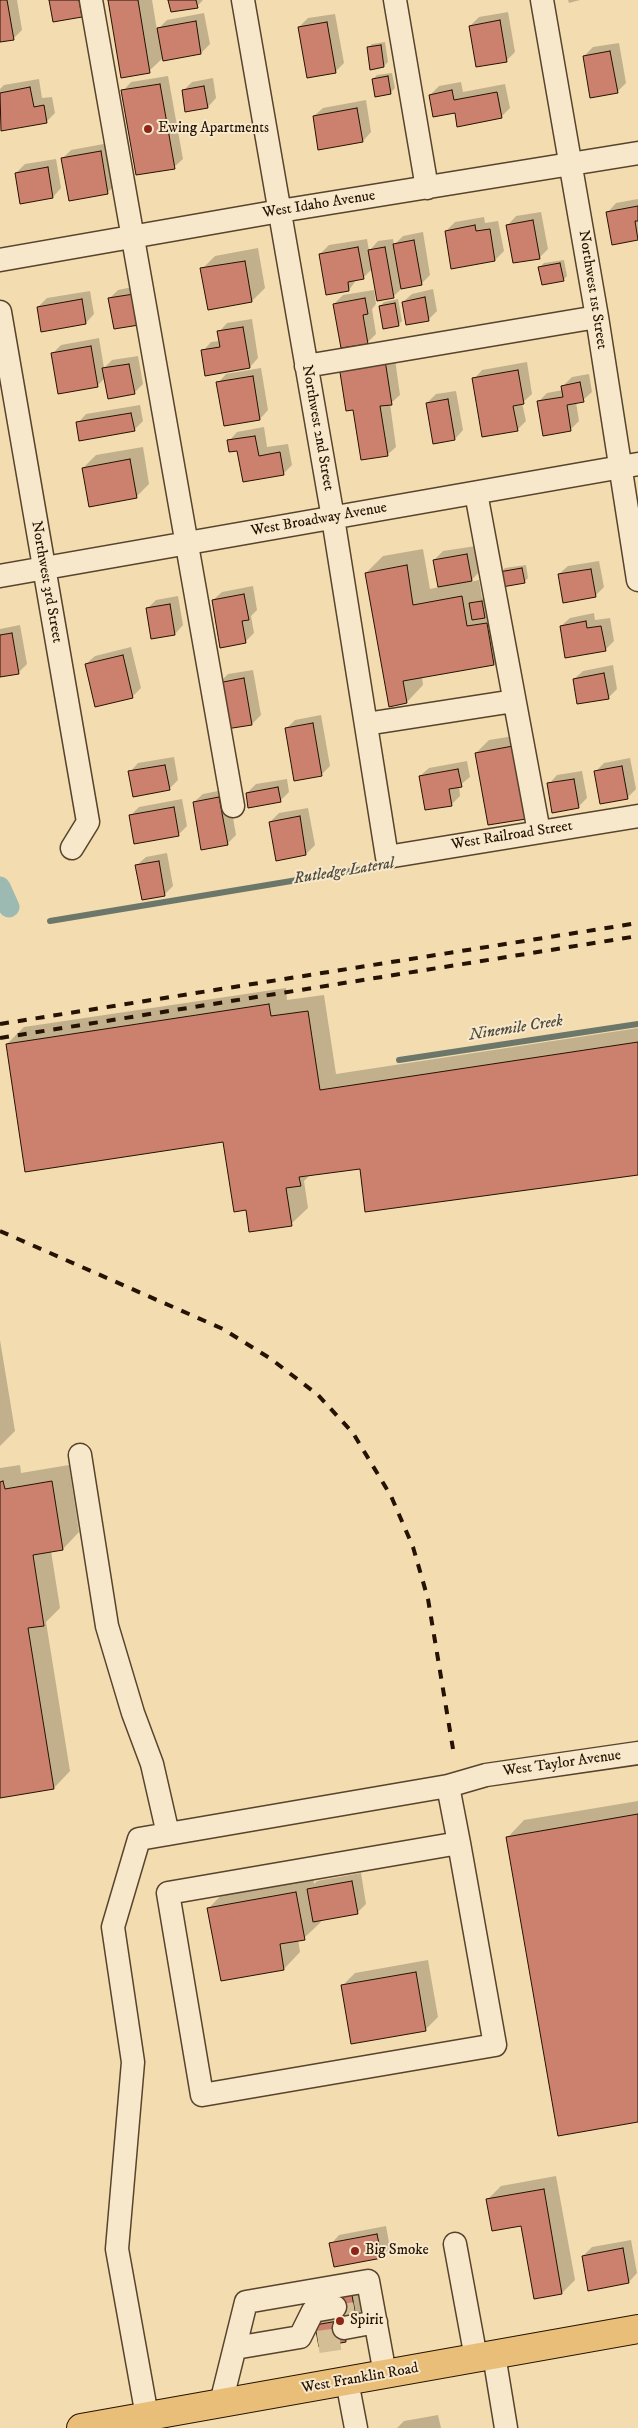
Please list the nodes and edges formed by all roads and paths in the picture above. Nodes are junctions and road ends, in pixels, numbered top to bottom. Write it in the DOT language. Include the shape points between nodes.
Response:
graph roads {
  1 [pos="91,0"];
  2 [pos="243,0"];
  3 [pos="395,0"];
  4 [pos="542,0"];
  5 [pos="638,153"];
  6 [pos="570,165"];
  7 [pos="427,188"];
  8 [pos="280,211"];
  9 [pos="132,236"];
  10 [pos="0,260"];
  11 [pos="0,312"];
  12 [pos="597,317"];
  13 [pos="306,366"];
  14 [pos="628,466"];
  15 [pos="476,493"];
  16 [pos="333,518"];
  17 [pos="187,543"];
  18 [pos="44,568"];
  19 [pos="0,576"];
  20 [pos="638,580"];
  21 [pos="514,701"];
  22 [pos="366,724"];
  23 [pos="233,806"];
  24 [pos="638,816"];
  25 [pos="539,832"];
  26 [pos="72,848"];
  27 [pos="387,857"];
  28 [pos="80,1455"];
  29 [pos="638,1753"];
  30 [pos="448,1786"];
  31 [pos="168,1834"];
  32 [pos="459,1843"];
  33 [pos="456,2244"];
  34 [pos="302,2292"];
  35 [pos="355,2318"];
  36 [pos="638,2329"];
  37 [pos="310,2334"];
  38 [pos="235,2348"];
  39 [pos="485,2356"];
  40 [pos="385,2374"];
  41 [pos="347,2381"];
  42 [pos="221,2403"];
  43 [pos="147,2416"];
  44 [pos="81,2428"];
  45 [pos="356,2428"];
  46 [pos="506,2428"];
  1 -- 9 [label="street"];
  2 -- 8 [label="street, Northwest 2nd Street"];
  3 -- 7 [label="street"];
  4 -- 6 [label="street, Northwest 1st Street"];
  5 -- 6 [label="street, West Idaho Avenue"];
  6 -- 7 [label="street, West Idaho Avenue"];
  6 -- 12 [label="street, Northwest 1st Street"];
  7 -- 8 [label="street, West Idaho Avenue"];
  8 -- 9 [label="street, West Idaho Avenue"];
  8 -- 13 [label="street, Northwest 2nd Street"];
  9 -- 10 [label="street, West Idaho Avenue"];
  9 -- 17 [label="street"];
  11 -- 18 [label="street, Northwest 3rd Street"];
  12 -- 13 [label="street"];
  12 -- 14 [label="street, Northwest 1st Street"];
  13 -- 16 [label="street, Northwest 2nd Street"];
  14 -- 15 [label="street, West Broadway Avenue"];
  14 -- 20 [label="street, Northwest 1st Street"];
  15 -- 16 [label="street, West Broadway Avenue"];
  15 -- 21 [label="street"];
  16 -- 17 [label="street, West Broadway Avenue"];
  16 -- 22 [label="street, Northwest 2nd Street"];
  17 -- 18 [label="street, West Broadway Avenue"];
  17 -- 23 [label="street"];
  18 -- 19 [label="street, West Broadway Avenue"];
  18 -- 26 [label="street, Northwest 3rd Street" via="88,822"];
  21 -- 22 [label="street"];
  21 -- 25 [label="street"];
  22 -- 27 [label="street, Northwest 2nd Street"];
  24 -- 25 [label="street, West Railroad Street"];
  25 -- 27 [label="street, West Railroad Street"];
  28 -- 31 [label="street" via="107,1626 152,1764"];
  29 -- 30 [label="street, West Taylor Avenue" via="486,1775"];
  30 -- 31 [label="street, West Taylor Avenue"];
  30 -- 32 [label="street"];
  31 -- 43 [label="street, West Taylor Avenue" via="139,1839 113,1927 134,2062 117,2249"];
  32 -- 32 [label="street" via="168,1893 202,2095 495,2045"];
  33 -- 39 [label="street"];
  34 -- 35 [label="street" via="368,2280"];
  34 -- 37 [label="street"];
  34 -- 38 [label="street" via="246,2302"];
  35 -- 37 [label="street" via="313,2311"];
  35 -- 40 [label="street"];
  36 -- 39 [label="main road, West Franklin Road"];
  37 -- 38 [label="street"];
  38 -- 42 [label="street"];
  39 -- 40 [label="main road, West Franklin Road"];
  39 -- 46 [label="street"];
  40 -- 41 [label="main road, West Franklin Road"];
  41 -- 42 [label="main road, West Franklin Road"];
  41 -- 45 [label="street"];
  42 -- 43 [label="main road, West Franklin Road"];
  43 -- 44 [label="main road, West Franklin Road"];
}
